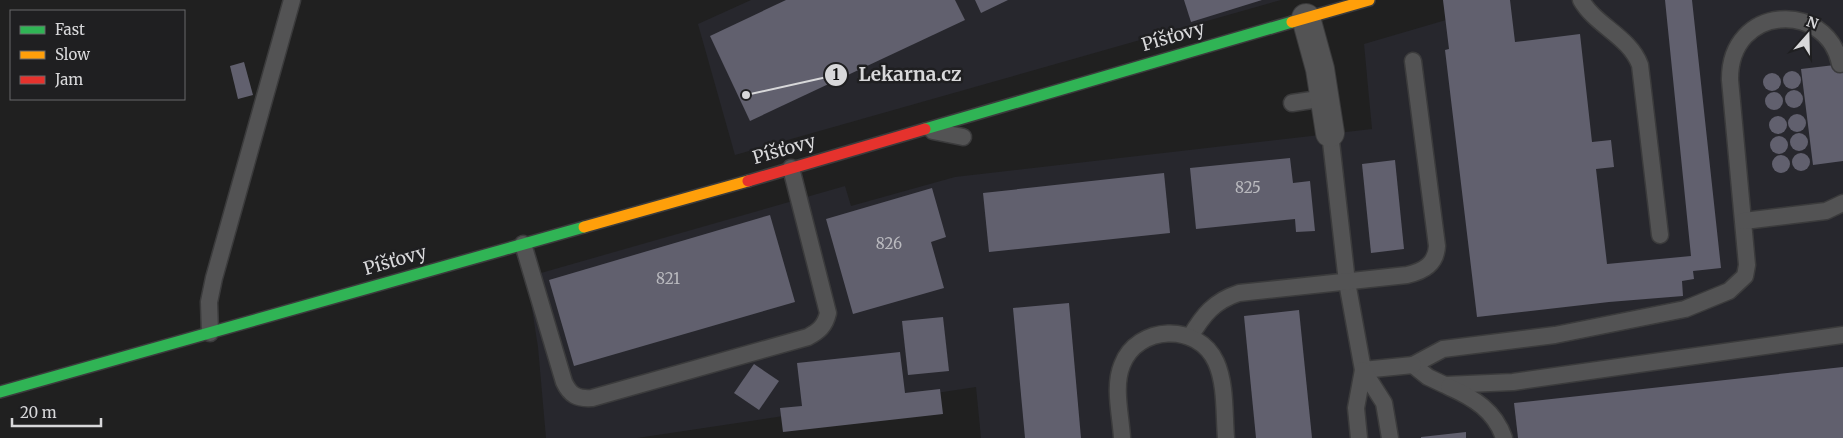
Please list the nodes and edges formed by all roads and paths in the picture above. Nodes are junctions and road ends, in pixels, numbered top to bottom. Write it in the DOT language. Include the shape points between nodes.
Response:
graph roads {
  1 [pos="292,0"];
  2 [pos="1369,0"];
  3 [pos="1581,0"];
  4 [pos="1306,18"];
  5 [pos="1413,61"];
  6 [pos="1840,64"];
  7 [pos="1325,98"];
  8 [pos="1292,103"];
  9 [pos="923,130"];
  10 [pos="1330,133"];
  11 [pos="962,136"];
  12 [pos="791,168"];
  13 [pos="1843,203"];
  14 [pos="1744,221"];
  15 [pos="1660,235"];
  16 [pos="523,244"];
  17 [pos="1347,282"];
  18 [pos="210,333"];
  19 [pos="1843,335"];
  20 [pos="1190,337"];
  21 [pos="1413,365"];
  22 [pos="1363,370"];
  23 [pos="1445,385"];
  24 [pos="0,392"];
  25 [pos="1122,438"];
  26 [pos="1226,438"];
  27 [pos="1359,438"];
  28 [pos="1390,438"];
  29 [pos="1504,438"];
  1 -- 18 [label="lane" via="214,278 209,302"];
  2 -- 4 [label="street, Píšťovy"];
  3 -- 15 [label="lane" via="1592,15 1631,48 1640,65"];
  4 -- 7 [label="street"];
  4 -- 9 [label="street, Píšťovy"];
  5 -- 17 [label="lane" via="1436,254 1430,266 1416,273"];
  6 -- 14 [label="lane" via="1826,35 1805,21 1792,18 1767,20 1756,25 1738,43 1732,55 1730,80"];
  7 -- 8 [label="lane"];
  7 -- 10 [label="street"];
  9 -- 11 [label="lane"];
  9 -- 12 [label="street, Píšťovy"];
  10 -- 17 [label="lane"];
  12 -- 16 [label="street, Píšťovy"];
  12 -- 16 [label="lane" via="828,313 826,323 818,331 798,339 592,398 574,396 564,382"];
  13 -- 14 [label="lane" via="1826,211"];
  14 -- 21 [label="lane" via="1745,276 1729,291 1715,298 1672,312 1555,335 1443,349"];
  16 -- 18 [label="street, Píšťovy"];
  17 -- 20 [label="lane" via="1239,293 1210,308"];
  17 -- 22 [label="lane"];
  18 -- 24 [label="street, Píšťovy"];
  19 -- 23 [label="lane" via="1513,382"];
  20 -- 25 [label="lane" via="1179,333 1155,334 1127,355 1119,376"];
  20 -- 26 [label="lane" via="1209,351 1220,372"];
  21 -- 22 [label="lane"];
  21 -- 23 [label="lane"];
  22 -- 27 [label="lane" via="1356,408"];
  22 -- 28 [label="lane" via="1384,404"];
  23 -- 29 [label="lane" via="1483,406 1493,416"];
}
